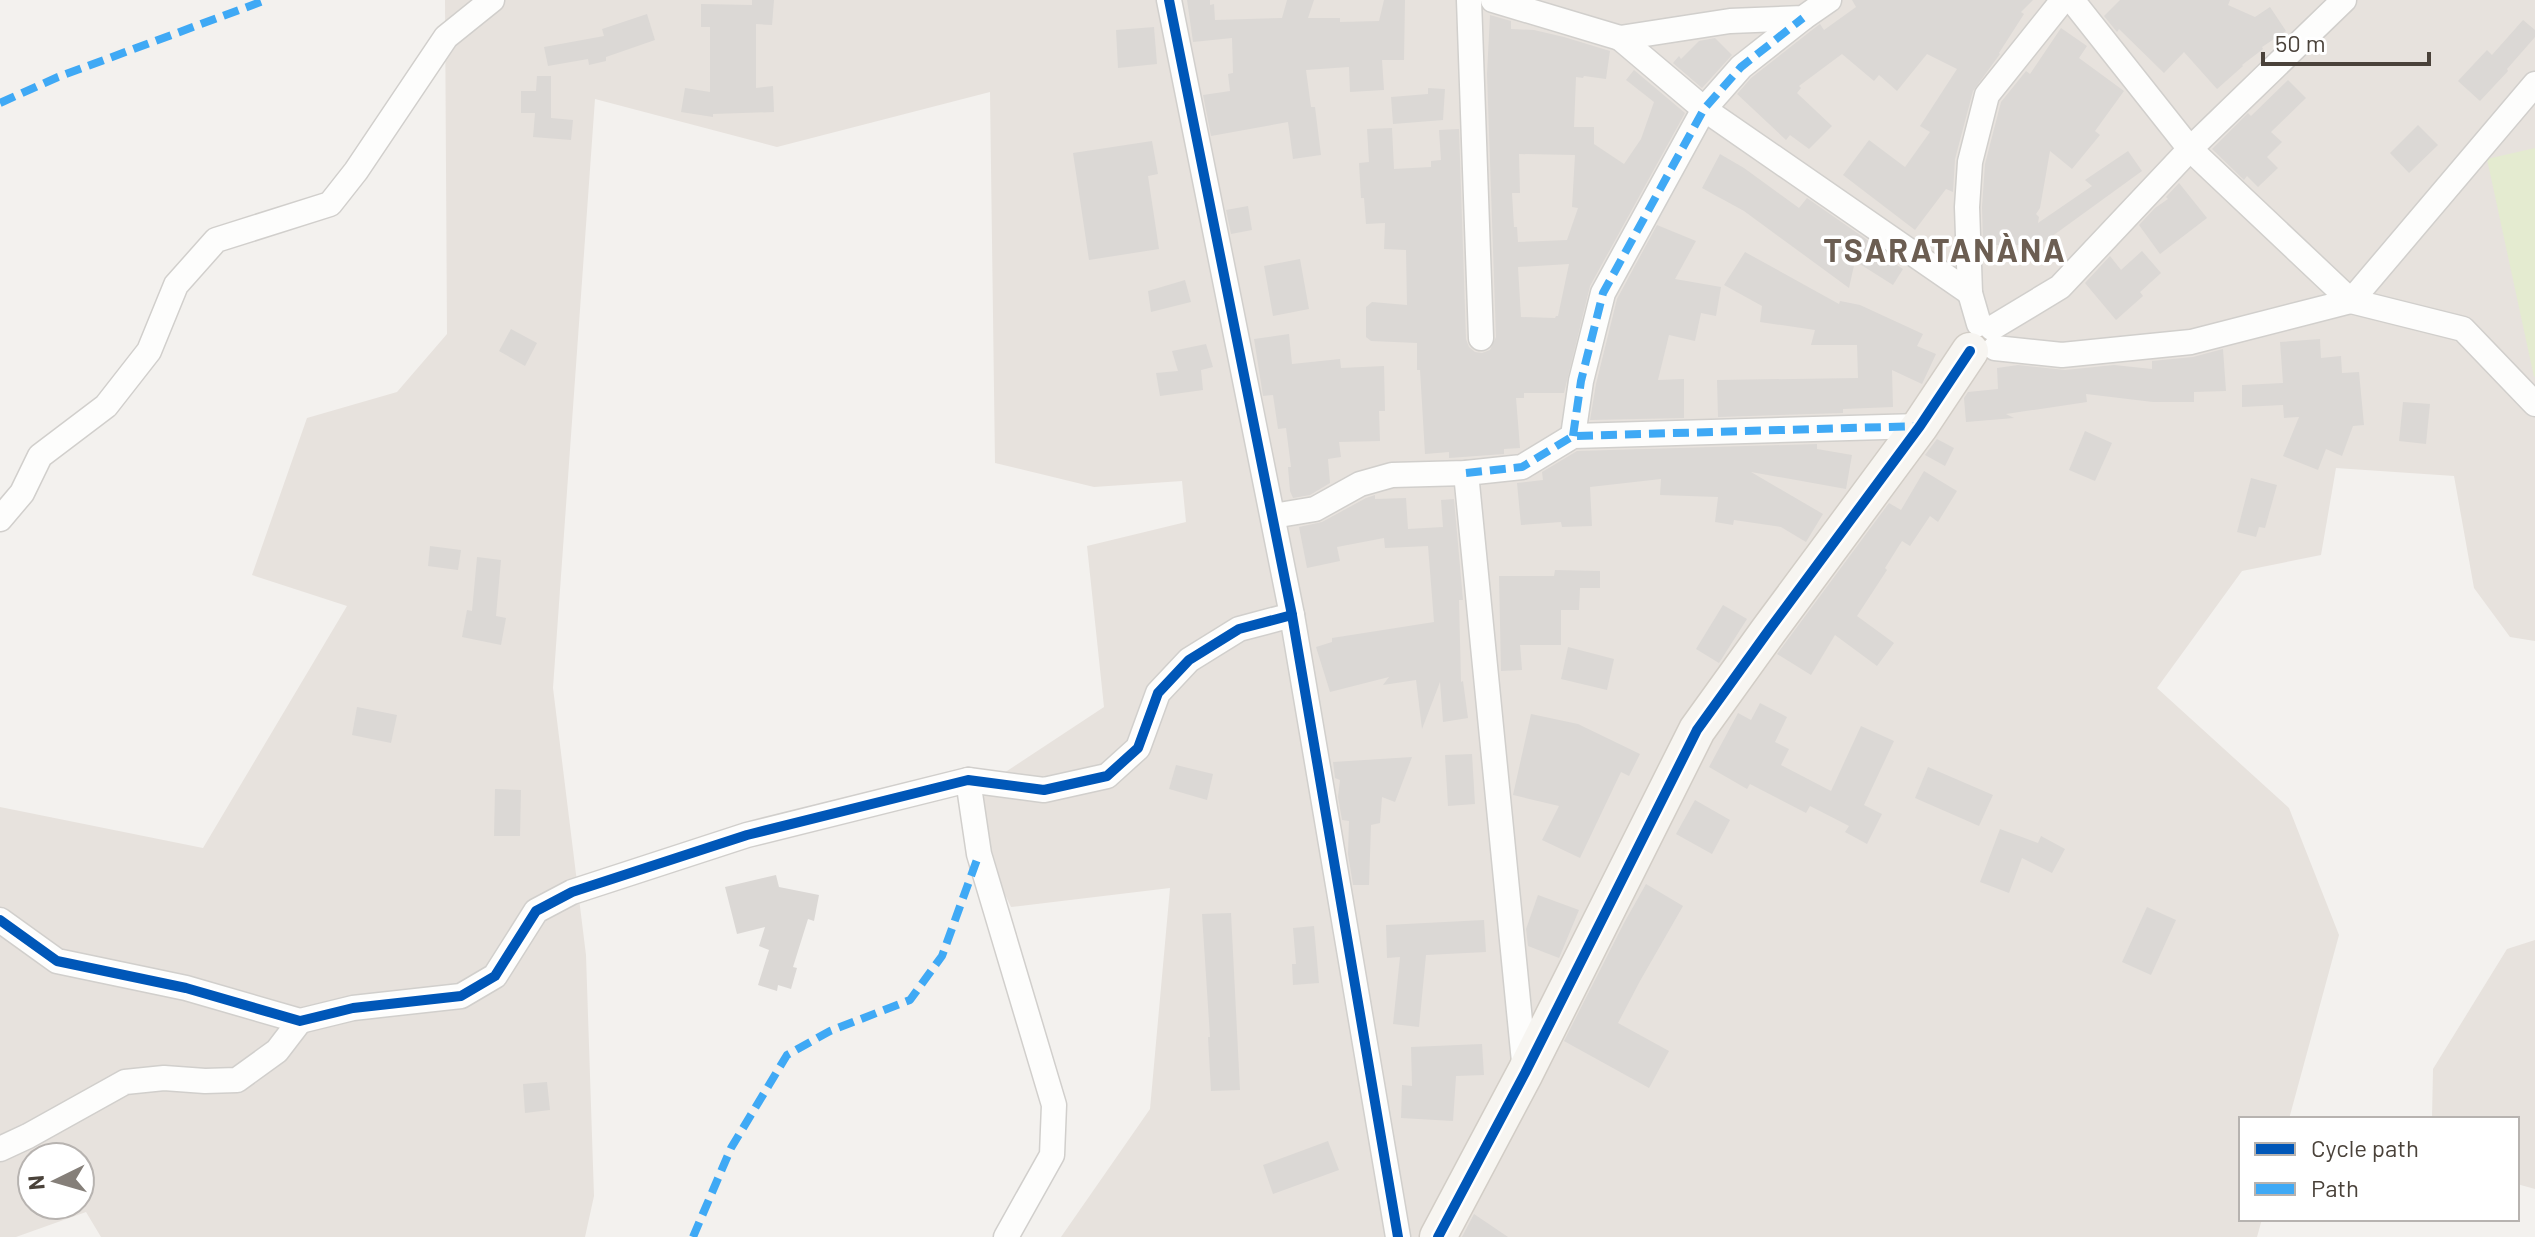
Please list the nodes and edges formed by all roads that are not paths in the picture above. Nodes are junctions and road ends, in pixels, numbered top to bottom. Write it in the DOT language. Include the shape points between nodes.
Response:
graph roads {
  1 [pos="492,0"];
  2 [pos="1169,0"];
  3 [pos="1469,0"];
  4 [pos="1493,0"];
  5 [pos="1829,0"];
  6 [pos="2063,0"];
  7 [pos="2072,0"];
  8 [pos="2344,0"];
  9 [pos="1803,18"];
  10 [pos="1620,38"];
  11 [pos="2535,84"];
  12 [pos="1704,109"];
  13 [pos="2190,149"];
  14 [pos="1970,293"];
  15 [pos="2351,301"];
  16 [pos="1481,338"];
  17 [pos="1984,338"];
  18 [pos="2535,404"];
  19 [pos="1920,426"];
  20 [pos="1573,436"];
  21 [pos="1466,473"];
  22 [pos="1273,516"];
  23 [pos="0,519"];
  24 [pos="1292,615"];
  25 [pos="968,780"];
  26 [pos="0,920"];
  27 [pos="300,1021"];
  28 [pos="1525,1073"];
  29 [pos="0,1149"];
  30 [pos="1006,1237"];
  31 [pos="1398,1237"];
  32 [pos="1438,1237"];
  1 -- 23 [label="street" via="446,37 330,204 216,240 176,285 149,351 106,406 40,456 22,493"];
  2 -- 22 [label="street"];
  3 -- 16 [label="street"];
  4 -- 10 [label="street"];
  5 -- 9 [label="street"];
  6 -- 14 [label="street" via="1987,95 1970,162"];
  7 -- 13 [label="street"];
  8 -- 13 [label="street"];
  9 -- 10 [label="street" via="1730,21"];
  9 -- 12 [label="street" via="1741,67"];
  10 -- 12 [label="street"];
  11 -- 15 [label="street"];
  12 -- 14 [label="street"];
  12 -- 20 [label="street" via="1603,293"];
  13 -- 15 [label="street"];
  13 -- 17 [label="street" via="2060,287"];
  14 -- 17 [label="street"];
  15 -- 17 [label="street" via="2191,342 2062,355"];
  15 -- 18 [label="street" via="2463,329"];
  17 -- 19 [label="street"];
  19 -- 20 [label="street"];
  19 -- 28 [label="street" via="1697,730"];
  20 -- 21 [label="street" via="1522,467"];
  21 -- 22 [label="street" via="1392,475 1360,484 1315,509"];
  21 -- 28 [label="street"];
  22 -- 24 [label="street"];
  24 -- 25 [label="street" via="1239,629 1189,660 1158,693 1138,748 1107,776 1044,790"];
  24 -- 31 [label="street"];
  25 -- 27 [label="street" via="747,835 572,892 536,911 495,976 461,996 353,1008"];
  25 -- 30 [label="street" via="979,854 1054,1105 1052,1155"];
  26 -- 27 [label="street" via="57,961 186,988"];
  27 -- 29 [label="street" via="277,1051 237,1080 125,1082"];
  28 -- 32 [label="street"];
}
